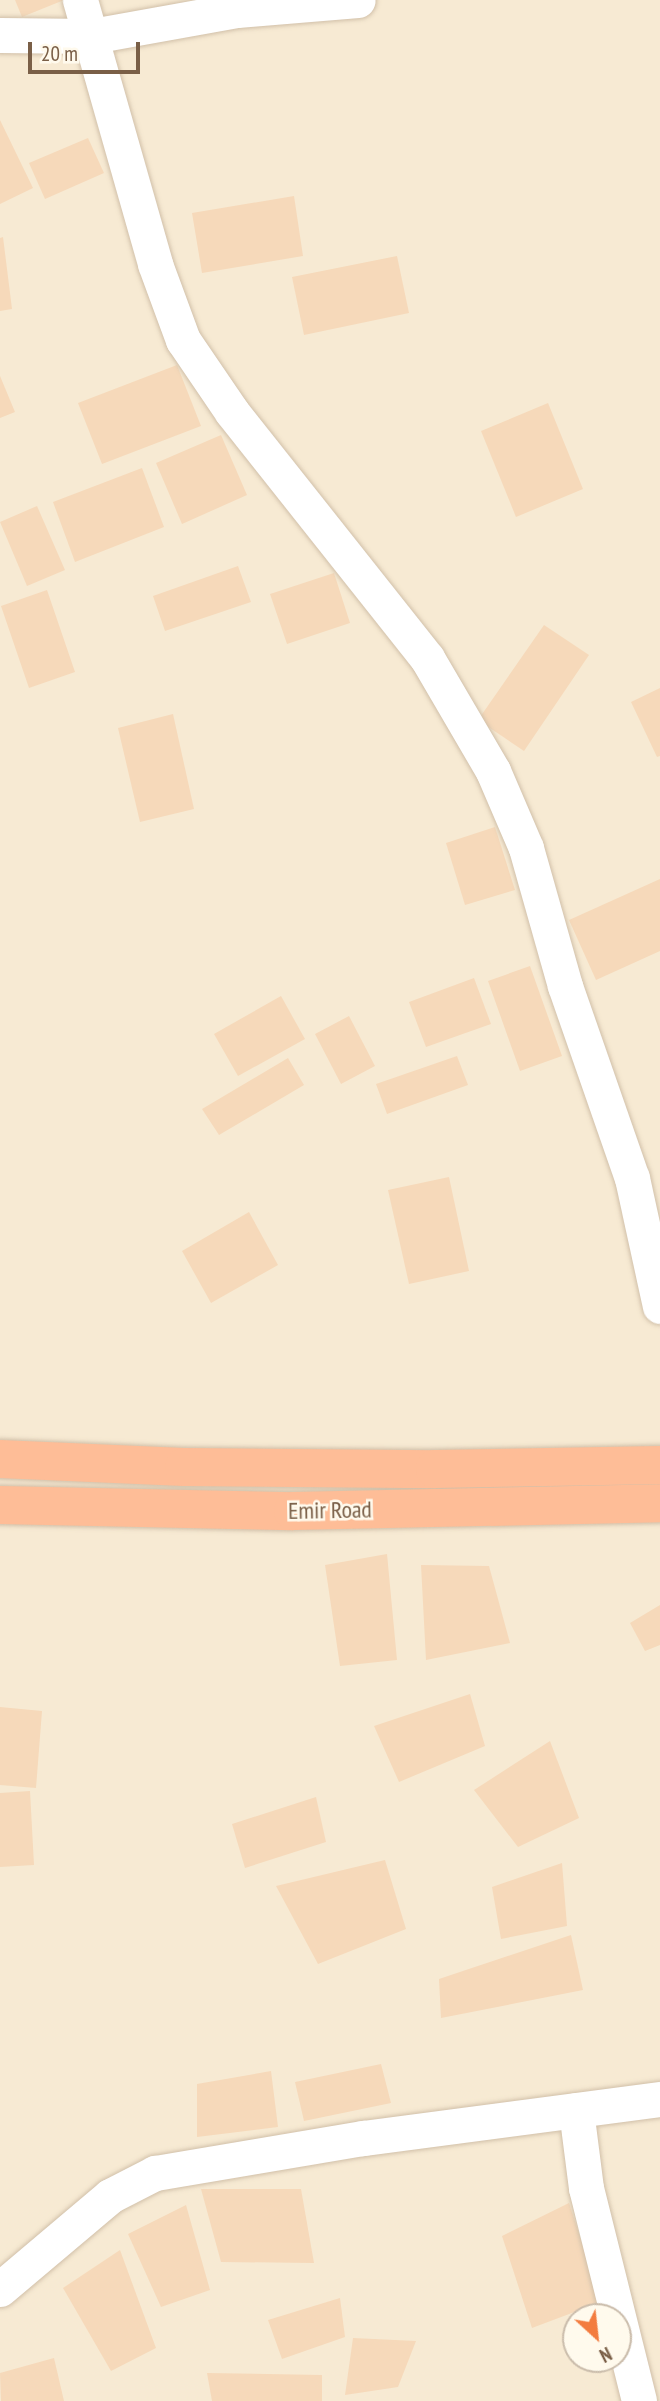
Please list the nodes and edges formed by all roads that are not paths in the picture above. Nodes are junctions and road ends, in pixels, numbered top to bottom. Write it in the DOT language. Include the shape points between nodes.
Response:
graph roads {
  1 [pos="80,0"];
  2 [pos="358,0"];
  3 [pos="0,35"];
  4 [pos="92,36"];
  5 [pos="660,1306"];
  6 [pos="0,1459"];
  7 [pos="660,1465"];
  8 [pos="660,1503"];
  9 [pos="0,1505"];
  10 [pos="660,2098"];
  11 [pos="576,2110"];
  12 [pos="0,2289"];
  13 [pos="639,2401"];
  1 -- 4 [label="street"];
  2 -- 4 [label="street" via="237,10"];
  3 -- 4 [label="street"];
  4 -- 5 [label="street" via="155,264 183,340 232,412 428,658 493,771 526,848 585,1048 632,1178"];
  6 -- 7 [label="highway, Emir Road" via="435,1469"];
  8 -- 9 [label="highway, Emir Road" via="293,1511"];
  10 -- 11 [label="street"];
  11 -- 12 [label="street" via="363,2137 155,2173 110,2196"];
  11 -- 13 [label="street" via="586,2188"];
}
